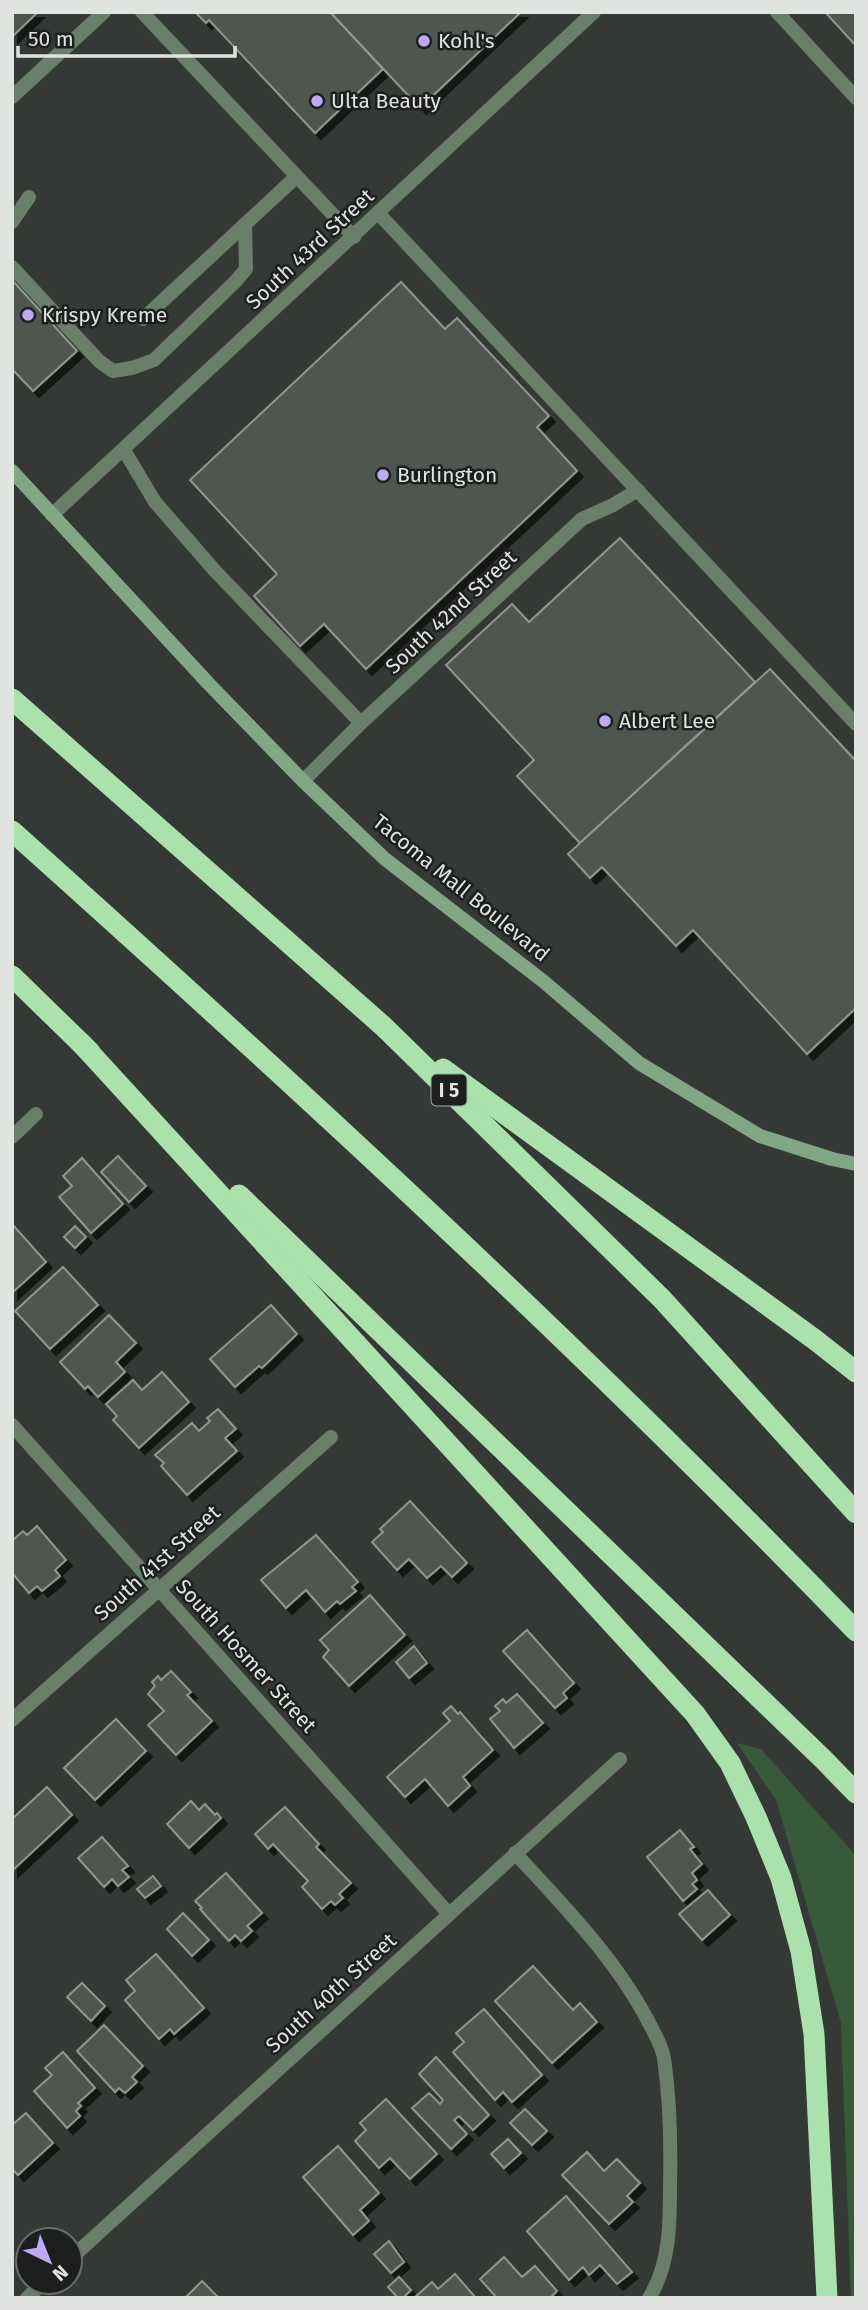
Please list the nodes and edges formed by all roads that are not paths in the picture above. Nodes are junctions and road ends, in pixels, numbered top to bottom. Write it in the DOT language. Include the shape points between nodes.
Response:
graph roads {
  1 [pos="104,12"];
  2 [pos="142,12"];
  3 [pos="594,12"];
  4 [pos="777,12"];
  5 [pos="12,97"];
  6 [pos="856,98"];
  7 [pos="296,177"];
  8 [pos="29,197"];
  9 [pos="379,214"];
  10 [pos="12,222"];
  11 [pos="245,224"];
  12 [pos="354,237"];
  13 [pos="12,267"];
  14 [pos="143,319"];
  15 [pos="124,450"];
  16 [pos="12,471"];
  17 [pos="638,490"];
  18 [pos="52,515"];
  19 [pos="12,699"];
  20 [pos="361,723"];
  21 [pos="856,724"];
  22 [pos="303,781"];
  23 [pos="12,831"];
  24 [pos="12,976"];
  25 [pos="383,1026"];
  26 [pos="80,1042"];
  27 [pos="36,1114"];
  28 [pos="12,1137"];
  29 [pos="856,1164"];
  30 [pos="856,1372"];
  31 [pos="12,1425"];
  32 [pos="331,1437"];
  33 [pos="856,1513"];
  34 [pos="159,1590"];
  35 [pos="856,1631"];
  36 [pos="12,1720"];
  37 [pos="620,1759"];
  38 [pos="856,1793"];
  39 [pos="516,1853"];
  40 [pos="449,1914"];
  41 [pos="84,2246"];
  42 [pos="649,2298"];
  43 [pos="827,2298"];
  1 -- 5 [label="street"];
  2 -- 7 [label="street"];
  3 -- 9 [label="street, South 43rd Street"];
  4 -- 6 [label="street"];
  7 -- 11 [label="street"];
  7 -- 12 [label="street"];
  8 -- 10 [label="street"];
  9 -- 12 [label="street, South 43rd Street"];
  9 -- 17 [label="street"];
  11 -- 13 [label="street" via="246,269 154,360 132,368 113,371 99,361"];
  11 -- 14 [label="street"];
  12 -- 15 [label="street, South 43rd Street"];
  15 -- 18 [label="street, South 43rd Street"];
  15 -- 20 [label="street" via="155,502"];
  16 -- 18 [label="street, Tacoma Mall Boulevard"];
  17 -- 20 [label="street, South 42nd Street" via="582,519"];
  17 -- 21 [label="street"];
  18 -- 22 [label="street, Tacoma Mall Boulevard"];
  19 -- 25 [label="highway, I 5"];
  20 -- 22 [label="street, South 42nd Street"];
  22 -- 29 [label="street, Tacoma Mall Boulevard" via="385,859 543,981 639,1063 760,1136"];
  23 -- 35 [label="highway" via="261,1054 534,1310"];
  24 -- 26 [label="highway"];
  25 -- 30 [label="highway"];
  25 -- 33 [label="highway, I 5" via="663,1299"];
  26 -- 38 [label="highway"];
  26 -- 43 [label="highway" via="695,1714 730,1763 781,1878 801,1951 814,2034"];
  27 -- 28 [label="street"];
  31 -- 34 [label="street, South Hosmer Street"];
  32 -- 34 [label="street, South 41st Street"];
  34 -- 36 [label="street, South 41st Street"];
  34 -- 40 [label="street, South Hosmer Street"];
  37 -- 39 [label="street, South 40th Street"];
  39 -- 40 [label="street, South 40th Street"];
  39 -- 42 [label="street" via="625,1982 664,2056 671,2143 670,2212 664,2266"];
  40 -- 41 [label="street, South 40th Street"];
}
